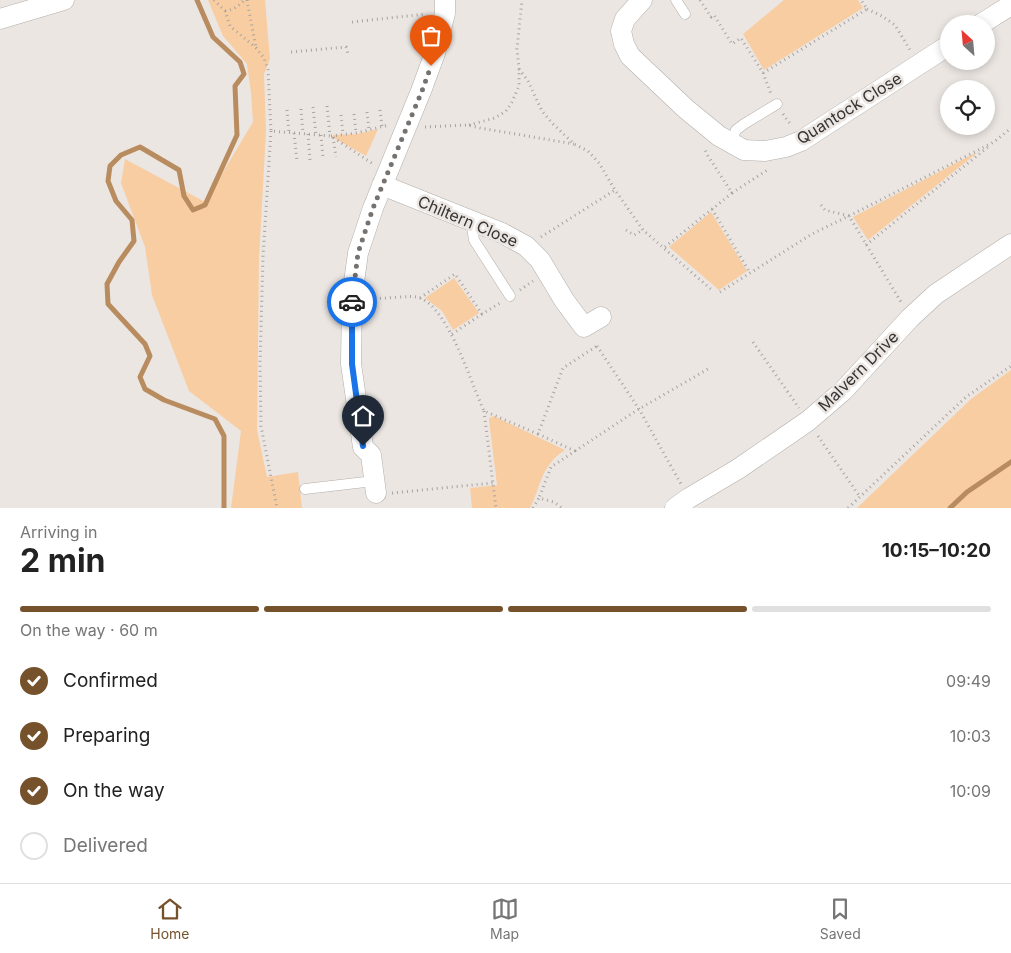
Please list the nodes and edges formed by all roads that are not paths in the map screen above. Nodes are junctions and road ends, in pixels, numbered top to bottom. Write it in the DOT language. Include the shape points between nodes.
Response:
graph roads {
  1 [pos="64,0"];
  2 [pos="642,0"];
  3 [pos="676,0"];
  4 [pos="1011,5"];
  5 [pos="445,6"];
  6 [pos="685,14"];
  7 [pos="995,15"];
  8 [pos="0,18"];
  9 [pos="940,51"];
  10 [pos="776,104"];
  11 [pos="731,143"];
  12 [pos="385,180"];
  13 [pos="471,221"];
  14 [pos="1011,244"];
  15 [pos="510,296"];
  16 [pos="593,322"];
  17 [pos="375,487"];
  18 [pos="305,489"];
  19 [pos="682,503"];
  1 -- 8 [label="street"];
  2 -- 11 [label="street, Quantock Close" via="626,19 621,31 630,56 686,109"];
  3 -- 6 [label="lane"];
  4 -- 7 [label="street"];
  5 -- 12 [label="street" via="422,91"];
  9 -- 11 [label="street, Quantock Close" via="794,144 765,151 744,150"];
  10 -- 11 [label="lane" via="736,130"];
  12 -- 13 [label="street, Chiltern Close"];
  12 -- 17 [label="street" via="358,253 352,296 352,364 363,446 371,455"];
  13 -- 15 [label="lane" via="474,240"];
  13 -- 16 [label="street, Chiltern Close" via="526,246 555,272 564,300"];
  14 -- 19 [label="street, Malvern Drive" via="936,294 844,391 808,420"];
  17 -- 18 [label="lane"];
}
